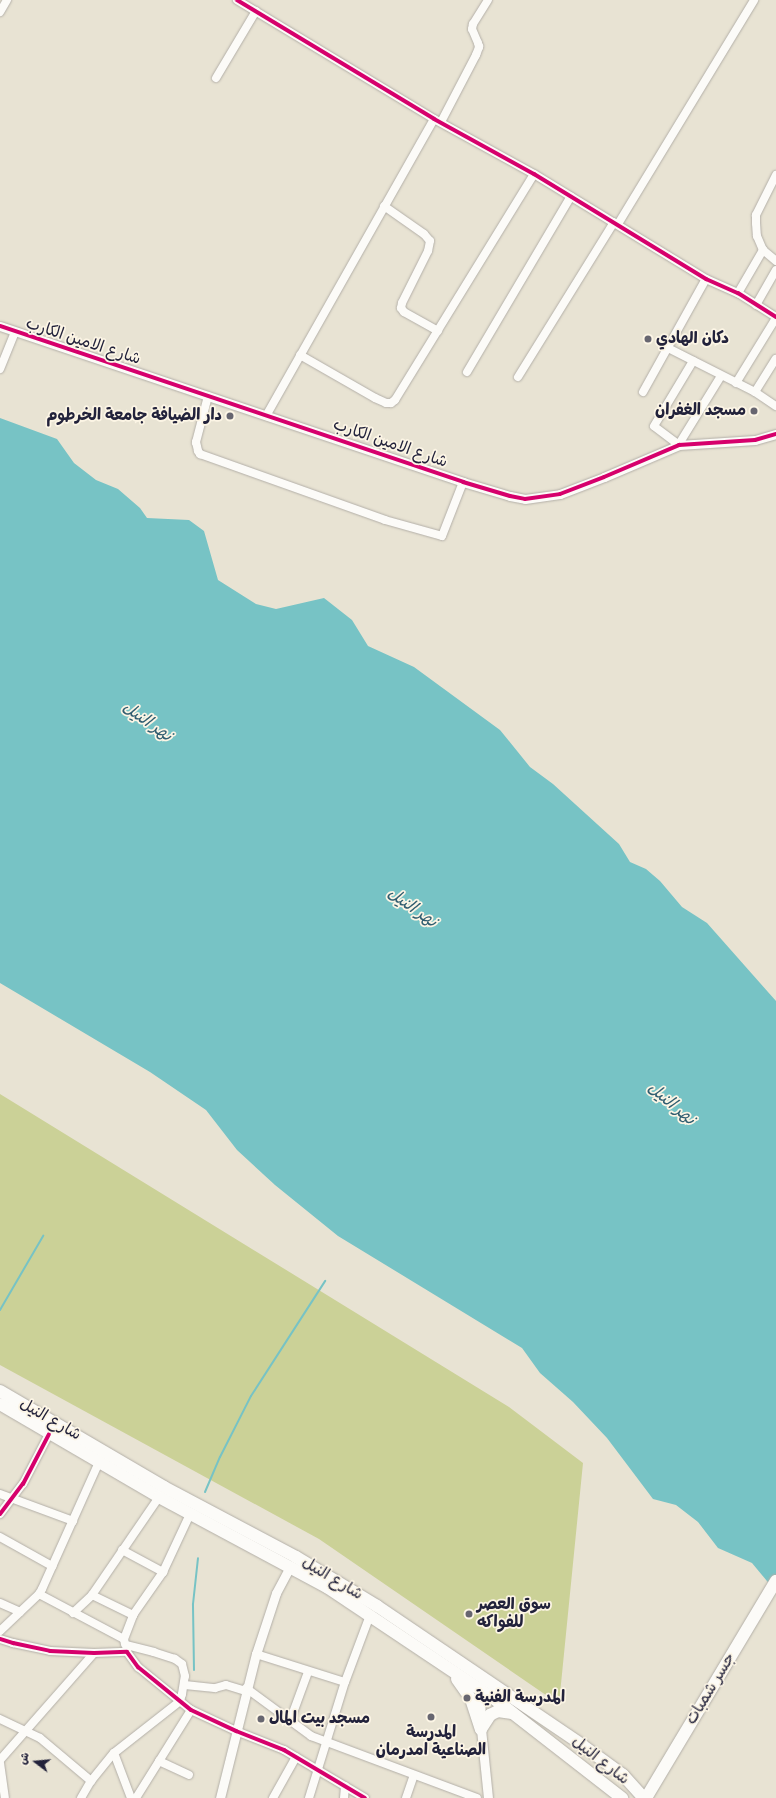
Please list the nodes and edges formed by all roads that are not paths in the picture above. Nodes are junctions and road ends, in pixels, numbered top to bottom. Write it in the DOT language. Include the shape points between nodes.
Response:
graph roads {
  1 [pos="7,0"];
  2 [pos="237,0"];
  3 [pos="488,0"];
  4 [pos="754,0"];
  5 [pos="256,11"];
  6 [pos="0,12"];
  7 [pos="216,78"];
  8 [pos="437,120"];
  9 [pos="534,174"];
  10 [pos="776,175"];
  11 [pos="571,196"];
  12 [pos="384,206"];
  13 [pos="616,223"];
  14 [pos="763,250"];
  15 [pos="776,261"];
  16 [pos="776,270"];
  17 [pos="706,279"];
  18 [pos="738,293"];
  19 [pos="756,305"];
  20 [pos="776,318"];
  21 [pos="0,326"];
  22 [pos="438,331"];
  23 [pos="15,332"];
  24 [pos="668,348"];
  25 [pos="300,355"];
  26 [pos="776,358"];
  27 [pos="692,361"];
  28 [pos="0,368"];
  29 [pos="467,372"];
  30 [pos="721,376"];
  31 [pos="518,377"];
  32 [pos="736,383"];
  33 [pos="643,392"];
  34 [pos="755,392"];
  35 [pos="208,396"];
  36 [pos="775,403"];
  37 [pos="266,416"];
  38 [pos="776,434"];
  39 [pos="679,445"];
  40 [pos="463,482"];
  41 [pos="0,1390"];
  42 [pos="0,1404"];
  43 [pos="49,1434"];
  44 [pos="99,1462"];
  45 [pos="0,1494"];
  46 [pos="159,1497"];
  47 [pos="12,1499"];
  48 [pos="0,1514"];
  49 [pos="190,1514"];
  50 [pos="73,1520"];
  51 [pos="0,1537"];
  52 [pos="122,1550"];
  53 [pos="52,1566"];
  54 [pos="290,1567"];
  55 [pos="163,1572"];
  56 [pos="776,1581"];
  57 [pos="39,1594"];
  58 [pos="92,1594"];
  59 [pos="776,1595"];
  60 [pos="0,1603"];
  61 [pos="20,1612"];
  62 [pos="73,1613"];
  63 [pos="133,1615"];
  64 [pos="370,1615"];
  65 [pos="0,1631"];
  66 [pos="0,1639"];
  67 [pos="126,1646"];
  68 [pos="94,1654"];
  69 [pos="256,1654"];
  70 [pos="308,1672"];
  71 [pos="452,1672"];
  72 [pos="482,1677"];
  73 [pos="345,1682"];
  74 [pos="185,1685"];
  75 [pos="480,1689"];
  76 [pos="246,1690"];
  77 [pos="180,1701"];
  78 [pos="191,1710"];
  79 [pos="512,1713"];
  80 [pos="0,1719"];
  81 [pos="290,1721"];
  82 [pos="481,1729"];
  83 [pos="26,1730"];
  84 [pos="236,1731"];
  85 [pos="326,1742"];
  86 [pos="114,1753"];
  87 [pos="296,1757"];
  88 [pos="0,1760"];
  89 [pos="159,1761"];
  90 [pos="0,1763"];
  91 [pos="318,1770"];
  92 [pos="189,1775"];
  93 [pos="414,1775"];
  94 [pos="91,1781"];
  95 [pos="345,1786"];
  96 [pos="5,1798"];
  97 [pos="81,1798"];
  98 [pos="131,1798"];
  99 [pos="136,1798"];
  100 [pos="220,1798"];
  101 [pos="273,1798"];
  102 [pos="309,1798"];
  103 [pos="344,1798"];
  104 [pos="365,1798"];
  105 [pos="406,1798"];
  106 [pos="477,1798"];
  107 [pos="488,1798"];
  108 [pos="622,1798"];
  109 [pos="645,1798"];
  110 [pos="654,1798"];
  1 -- 6 [label="street"];
  2 -- 5 [label="street"];
  3 -- 8 [label="street" via="473,24 472,29 479,47 476,55"];
  4 -- 13 [label="street"];
  5 -- 7 [label="street"];
  5 -- 8 [label="street"];
  8 -- 9 [label="street"];
  8 -- 12 [label="street"];
  9 -- 11 [label="street"];
  9 -- 22 [label="street"];
  10 -- 14 [label="street" via="756,215 757,236"];
  11 -- 13 [label="street"];
  11 -- 29 [label="street"];
  12 -- 22 [label="street" via="430,241 428,252 401,308"];
  12 -- 25 [label="street"];
  13 -- 17 [label="street"];
  13 -- 31 [label="street"];
  14 -- 15 [label="street"];
  14 -- 18 [label="street"];
  16 -- 19 [label="street"];
  17 -- 18 [label="street"];
  17 -- 24 [label="street"];
  18 -- 19 [label="street"];
  19 -- 20 [label="street"];
  20 -- 32 [label="street"];
  21 -- 23 [label="street, شارع الامين الكارب"];
  22 -- 25 [label="street" via="400,393 391,403 375,398"];
  23 -- 28 [label="street"];
  23 -- 35 [label="street, شارع الامين الكارب"];
  24 -- 27 [label="street"];
  24 -- 33 [label="street"];
  25 -- 37 [label="street"];
  26 -- 34 [label="street"];
  27 -- 30 [label="street"];
  27 -- 39 [label="street" via="654,426"];
  30 -- 32 [label="street"];
  30 -- 39 [label="street"];
  32 -- 34 [label="street"];
  34 -- 36 [label="street"];
  35 -- 37 [label="street, شارع الامين الكارب"];
  35 -- 40 [label="street" via="196,442 200,454 385,520 442,536"];
  37 -- 40 [label="street, شارع الامين الكارب"];
  38 -- 39 [label="street, شارع الامين الكارب" via="755,440"];
  39 -- 40 [label="street, شارع الامين الكارب" via="560,494 541,498 525,499 510,496"];
  41 -- 72 [label="main road, شارع النيل" via="164,1487 332,1579 377,1606"];
  42 -- 43 [label="main road, شارع النيل"];
  43 -- 44 [label="main road, شارع النيل"];
  43 -- 47 [label="street" via="24,1484"];
  44 -- 46 [label="main road, شارع النيل"];
  44 -- 50 [label="street"];
  45 -- 47 [label="street"];
  46 -- 49 [label="main road, شارع النيل"];
  46 -- 52 [label="street"];
  47 -- 48 [label="street"];
  47 -- 50 [label="street"];
  49 -- 54 [label="main road, شارع النيل"];
  49 -- 55 [label="street"];
  50 -- 53 [label="street"];
  51 -- 53 [label="street"];
  52 -- 55 [label="street"];
  52 -- 58 [label="street"];
  53 -- 57 [label="street"];
  54 -- 64 [label="main road, شارع النيل"];
  54 -- 69 [label="street" via="276,1593"];
  55 -- 63 [label="street"];
  56 -- 109 [label="main road, جسر شمبات"];
  57 -- 61 [label="street"];
  57 -- 62 [label="street"];
  58 -- 62 [label="street"];
  58 -- 63 [label="street"];
  59 -- 110 [label="main road, جسر شمبات"];
  60 -- 61 [label="street"];
  61 -- 65 [label="street"];
  62 -- 67 [label="street"];
  63 -- 67 [label="street"];
  64 -- 71 [label="main road, شارع النيل"];
  64 -- 73 [label="street"];
  66 -- 68 [label="street" via="44,1650"];
  67 -- 68 [label="street"];
  67 -- 74 [label="street" via="175,1659 184,1669"];
  67 -- 77 [label="street" via="138,1667"];
  68 -- 83 [label="street"];
  69 -- 70 [label="street"];
  69 -- 76 [label="street"];
  70 -- 73 [label="street"];
  70 -- 81 [label="street"];
  71 -- 75 [label="main road, شارع النيل"];
  71 -- 82 [label="main road" via="471,1700"];
  72 -- 75 [label="street"];
  72 -- 109 [label="main road, شارع النيل" via="582,1745 622,1775"];
  73 -- 85 [label="street"];
  74 -- 76 [label="street" via="215,1688 226,1685"];
  74 -- 77 [label="street"];
  75 -- 79 [label="main road, شارع النيل"];
  75 -- 82 [label="street"];
  76 -- 81 [label="street"];
  76 -- 84 [label="street"];
  77 -- 78 [label="street"];
  77 -- 86 [label="street"];
  78 -- 84 [label="street"];
  78 -- 89 [label="street"];
  79 -- 82 [label="main road" via="498,1712 490,1715"];
  79 -- 108 [label="main road, شارع النيل"];
  80 -- 83 [label="street"];
  81 -- 85 [label="street" via="311,1736"];
  82 -- 107 [label="street"];
  83 -- 88 [label="street"];
  83 -- 94 [label="street" via="46,1743"];
  84 -- 87 [label="street" via="272,1744"];
  84 -- 100 [label="street"];
  85 -- 91 [label="street"];
  85 -- 93 [label="street"];
  86 -- 94 [label="street"];
  86 -- 98 [label="street"];
  87 -- 91 [label="street"];
  87 -- 101 [label="street"];
  89 -- 92 [label="street"];
  89 -- 99 [label="street"];
  90 -- 96 [label="street"];
  91 -- 95 [label="street"];
  91 -- 102 [label="street"];
  93 -- 105 [label="street"];
  93 -- 106 [label="street"];
  94 -- 97 [label="street"];
  95 -- 103 [label="street"];
  95 -- 104 [label="street"];
}
